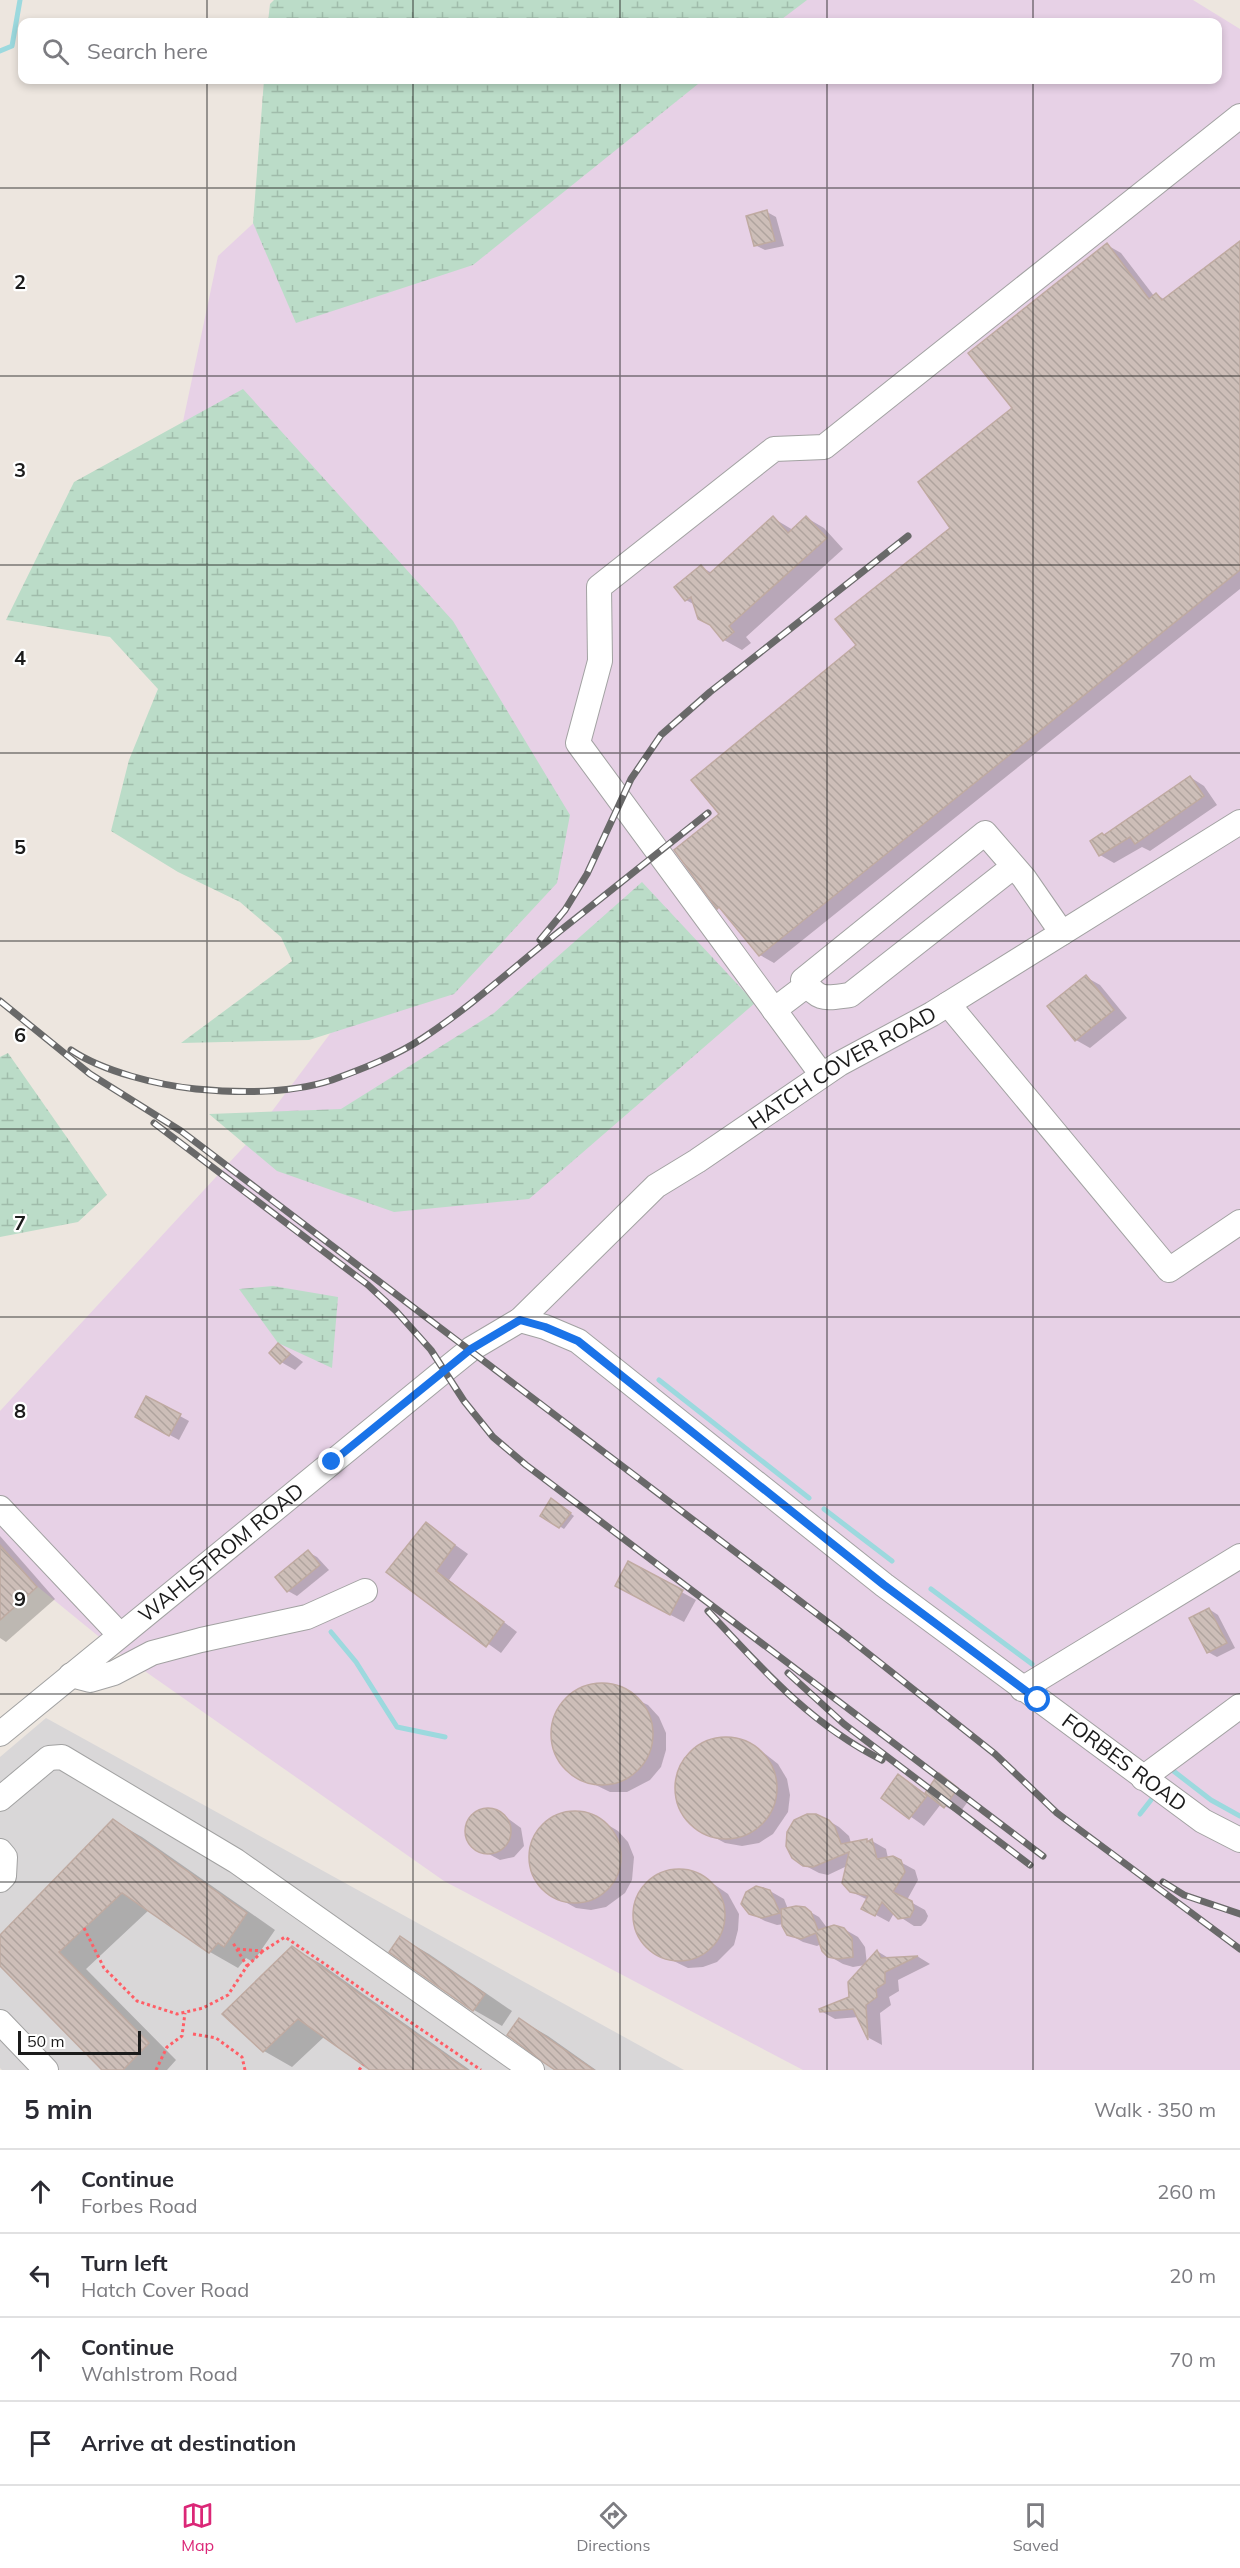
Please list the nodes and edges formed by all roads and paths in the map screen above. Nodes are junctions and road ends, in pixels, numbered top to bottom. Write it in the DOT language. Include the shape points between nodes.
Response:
graph roads {
  1 [pos="1240,116"];
  2 [pos="1240,822"];
  3 [pos="1013,867"];
  4 [pos="1062,933"];
  5 [pos="807,985"];
  6 [pos="948,1004"];
  7 [pos="774,1010"];
  8 [pos="822,1075"];
  9 [pos="1240,1222"];
  10 [pos="520,1320"];
  11 [pos="471,1349"];
  12 [pos="0,1508"];
  13 [pos="1240,1556"];
  14 [pos="365,1591"];
  15 [pos="120,1635"];
  16 [pos="71,1675"];
  17 [pos="1022,1689"];
  18 [pos="1240,1706"];
  19 [pos="0,1734"];
  20 [pos="1143,1778"];
  21 [pos="0,1799"];
  22 [pos="1240,1840"];
  23 [pos="0,1851"];
  24 [pos="0,1880"];
  25 [pos="84,1928"];
  26 [pos="233,1943"];
  27 [pos="237,1949"];
  28 [pos="263,1951"];
  29 [pos="247,1966"];
  30 [pos="185,2012"];
  31 [pos="0,2022"];
  32 [pos="193,2034"];
  33 [pos="363,2065"];
  34 [pos="46,2070"];
  35 [pos="156,2070"];
  36 [pos="245,2070"];
  37 [pos="358,2070"];
  38 [pos="481,2070"];
  39 [pos="532,2070"];
  1 -- 7 [label="street" via="824,447 774,449 600,587 600,661 578,743"];
  2 -- 4 [label="street, HATCH COVER ROAD"];
  3 -- 4 [label="street"];
  3 -- 5 [label="street" via="850,994 824,998 815,995"];
  3 -- 5 [label="street" via="985,833 803,980"];
  4 -- 6 [label="street, HATCH COVER ROAD"];
  5 -- 7 [label="street"];
  6 -- 8 [label="street, HATCH COVER ROAD"];
  6 -- 9 [label="street" via="1169,1270"];
  7 -- 8 [label="street"];
  8 -- 10 [label="street, HATCH COVER ROAD" via="656,1186"];
  10 -- 11 [label="street, HATCH COVER ROAD"];
  10 -- 17 [label="street, FORBES ROAD" via="578,1341 884,1585"];
  11 -- 15 [label="street, WAHLSTROM ROAD"];
  12 -- 15 [label="street"];
  13 -- 17 [label="street"];
  14 -- 16 [label="street" via="307,1617 152,1653 114,1673 90,1680"];
  15 -- 16 [label="street, WAHLSTROM ROAD"];
  16 -- 19 [label="street, WAHLSTROM ROAD"];
  17 -- 20 [label="street, FORBES ROAD"];
  18 -- 20 [label="street"];
  20 -- 22 [label="street, FORBES ROAD" via="1203,1821"];
  21 -- 39 [label="street" via="49,1758 62,1757 236,1861"];
  23 -- 24 [label="street" via="5,1857"];
  25 -- 30 [label="path" via="104,1968 137,2001 177,2014"];
  26 -- 27 [label="path"];
  27 -- 28 [label="path"];
  27 -- 29 [label="path"];
  28 -- 29 [label="path"];
  28 -- 38 [label="path" via="285,1937"];
  29 -- 30 [label="path" via="228,1995"];
  30 -- 35 [label="path" via="182,2036 167,2047"];
  31 -- 34 [label="street"];
  32 -- 36 [label="path" via="216,2038 242,2056"];
  33 -- 37 [label="path"];
}
